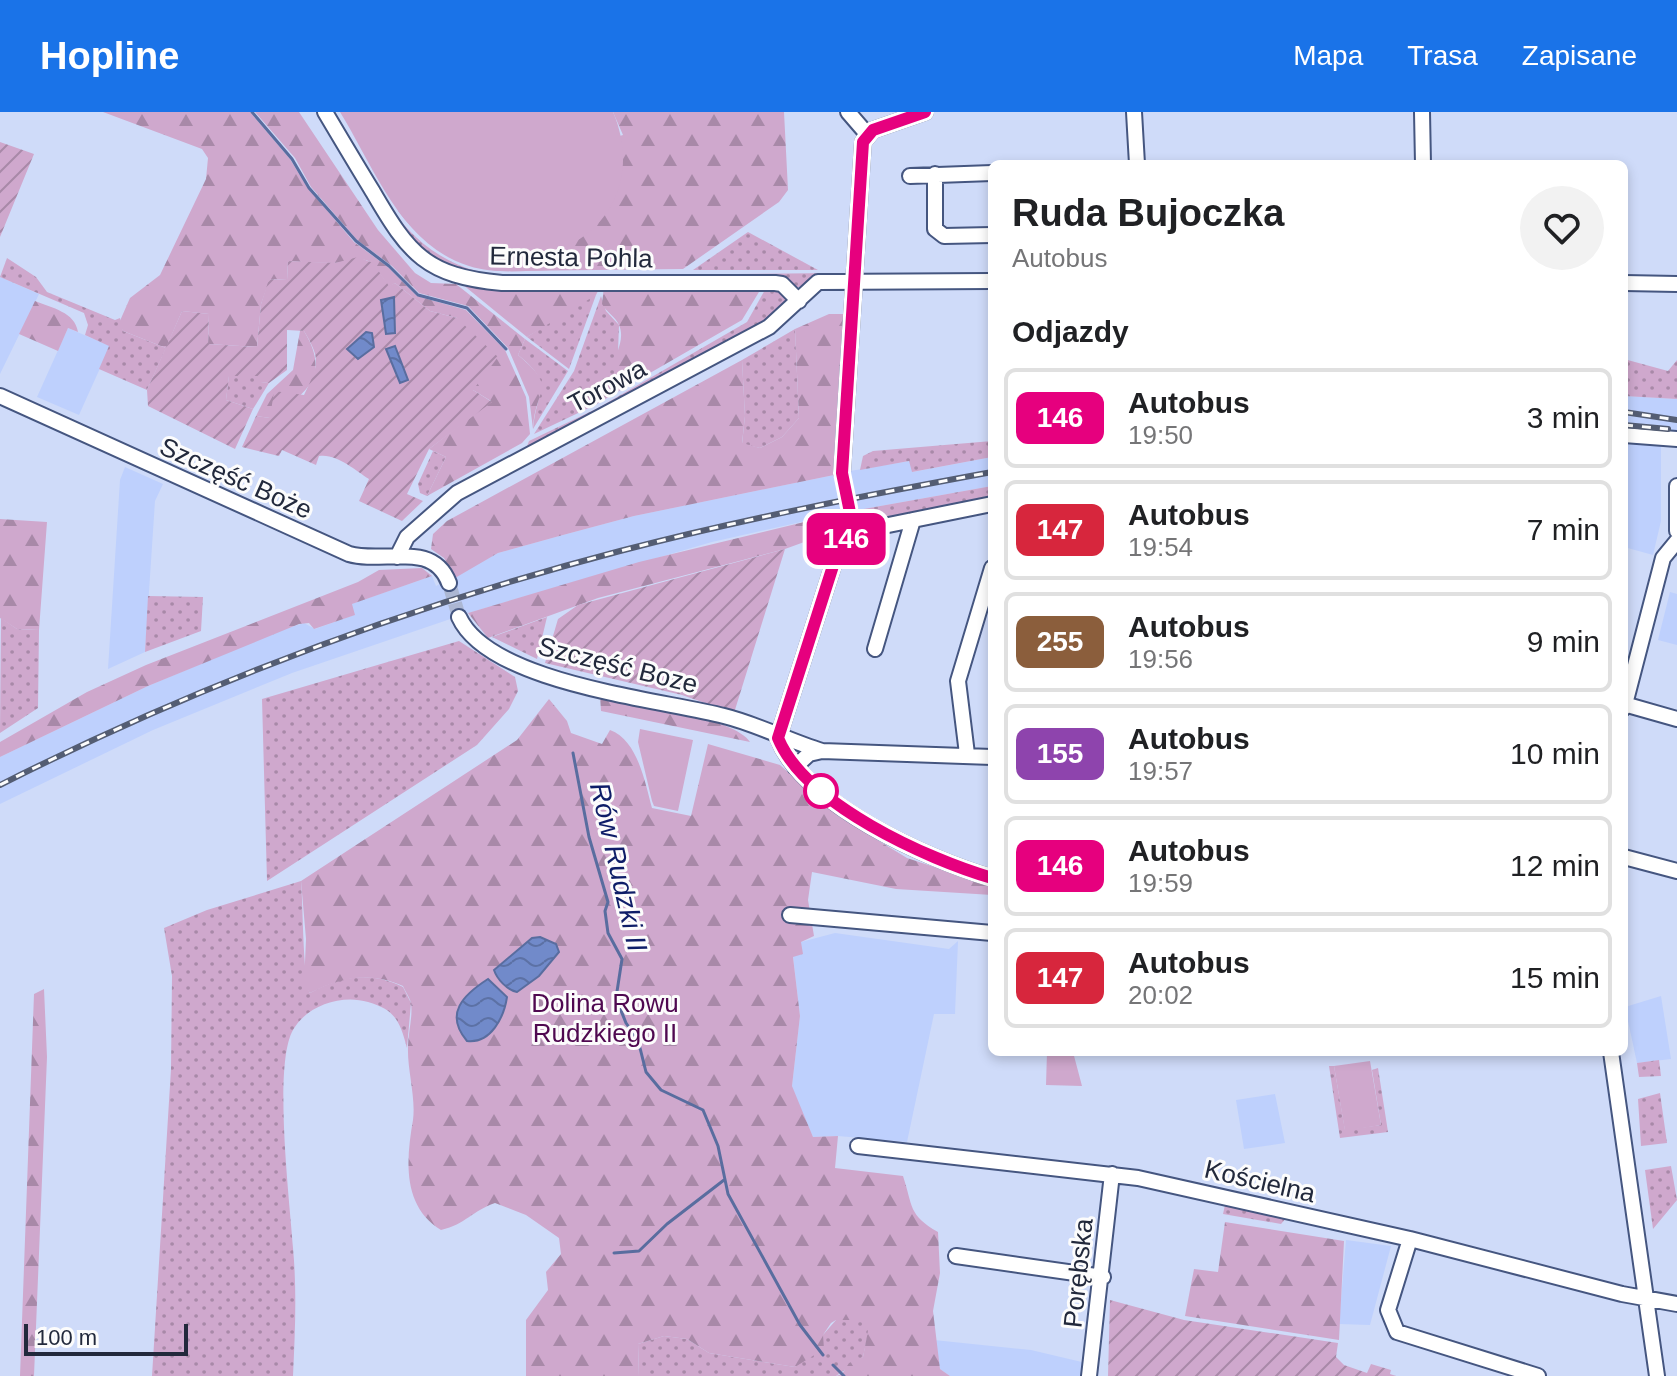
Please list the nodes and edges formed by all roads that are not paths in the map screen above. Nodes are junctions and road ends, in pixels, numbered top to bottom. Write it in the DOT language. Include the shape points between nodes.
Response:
graph roads {
  1 [pos="325,112"];
  2 [pos="848,112"];
  3 [pos="925,112"];
  4 [pos="1134,112"];
  5 [pos="1422,112"];
  6 [pos="867,134"];
  7 [pos="1137,160"];
  8 [pos="1423,160"];
  9 [pos="988,173"];
  10 [pos="935,174"];
  11 [pos="910,176"];
  12 [pos="988,235"];
  13 [pos="854,280"];
  14 [pos="988,281"];
  15 [pos="1628,283"];
  16 [pos="1677,284"];
  17 [pos="799,301"];
  18 [pos="0,396"];
  19 [pos="1628,435"];
  20 [pos="1677,439"];
  21 [pos="842,473"];
  22 [pos="1677,486"];
  23 [pos="988,505"];
  24 [pos="850,512"];
  25 [pos="913,520"];
  26 [pos="1677,531"];
  27 [pos="854,532"];
  28 [pos="1677,541"];
  29 [pos="397,557"];
  30 [pos="988,581"];
  31 [pos="449,583"];
  32 [pos="459,617"];
  33 [pos="875,649"];
  34 [pos="1628,690"];
  35 [pos="1628,706"];
  36 [pos="1677,719"];
  37 [pos="778,738"];
  38 [pos="822,751"];
  39 [pos="967,754"];
  40 [pos="988,757"];
  41 [pos="795,767"];
  42 [pos="1628,858"];
  43 [pos="1677,871"];
  44 [pos="988,877"];
  45 [pos="790,915"];
  46 [pos="988,933"];
  47 [pos="1612,1056"];
  48 [pos="858,1146"];
  49 [pos="1112,1174"];
  50 [pos="1410,1239"];
  51 [pos="956,1256"];
  52 [pos="1103,1277"];
  53 [pos="1646,1299"];
  54 [pos="1677,1304"];
  55 [pos="1089,1376"];
  56 [pos="1538,1376"];
  57 [pos="1657,1376"];
  1 -- 17 [label="street, Ernesta Pohla" via="401,240 449,273 502,283 775,283"];
  2 -- 6 [label="street"];
  3 -- 6 [label="street"];
  4 -- 7 [label="street"];
  5 -- 8 [label="street"];
  6 -- 13 [label="street"];
  9 -- 10 [label="street"];
  10 -- 11 [label="street"];
  10 -- 12 [label="street" via="935,229 944,236"];
  13 -- 14 [label="street, Torowa"];
  13 -- 17 [label="street, Torowa" via="818,282"];
  13 -- 21 [label="street"];
  15 -- 16 [label="street"];
  17 -- 29 [label="street, Torowa" via="769,327 457,493 407,537"];
  18 -- 29 [label="street, Szczęść Boże" via="337,550 370,559"];
  19 -- 20 [label="street"];
  22 -- 26 [label="street"];
  23 -- 25 [label="street"];
  24 -- 27 [label="street"];
  25 -- 27 [label="street"];
  25 -- 33 [label="street"];
  27 -- 37 [label="street" via="840,544"];
  28 -- 34 [label="street" via="1663,558"];
  29 -- 31 [label="street, Szczęść Boże" via="436,562"];
  30 -- 39 [label="street" via="958,681"];
  32 -- 37 [label="street, Szczęść Boze" via="474,639 534,672 728,717"];
  35 -- 36 [label="street"];
  37 -- 38 [label="street, Szczęść Boze"];
  37 -- 41 [label="street"];
  38 -- 39 [label="street, Szczęść Boze"];
  38 -- 41 [label="street" via="805,756"];
  39 -- 40 [label="street, Szczęść Boze"];
  41 -- 44 [label="street" via="828,796 910,847"];
  42 -- 43 [label="street"];
  45 -- 46 [label="street"];
  47 -- 53 [label="street"];
  48 -- 49 [label="street, Kościelna"];
  49 -- 50 [label="street, Kościelna"];
  49 -- 52 [label="street, Porębska"];
  50 -- 53 [label="street, Kościelna"];
  50 -- 56 [label="street" via="1388,1310 1397,1332"];
  51 -- 52 [label="street"];
  52 -- 55 [label="street, Porębska"];
  53 -- 54 [label="street, Kościelna"];
  53 -- 57 [label="street"];
}
